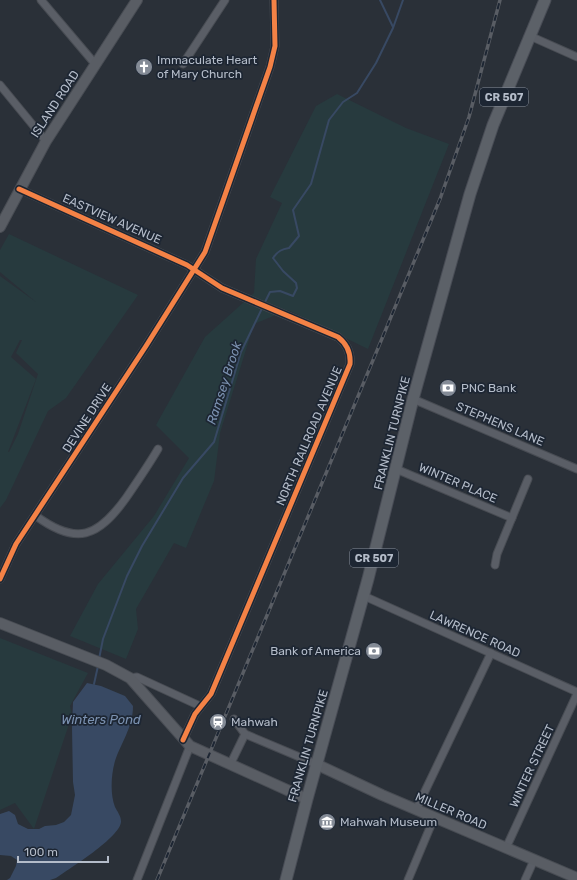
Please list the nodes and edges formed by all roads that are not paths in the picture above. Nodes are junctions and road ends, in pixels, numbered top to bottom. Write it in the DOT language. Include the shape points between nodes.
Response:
graph roads {
  1 [pos="42,0"];
  2 [pos="137,0"];
  3 [pos="224,0"];
  4 [pos="274,0"];
  5 [pos="545,0"];
  6 [pos="530,36"];
  7 [pos="577,57"];
  8 [pos="183,64"];
  9 [pos="96,65"];
  10 [pos="0,85"];
  11 [pos="46,141"];
  12 [pos="20,189"];
  13 [pos="0,227"];
  14 [pos="195,270"];
  15 [pos="413,399"];
  16 [pos="158,449"];
  17 [pos="396,469"];
  18 [pos="577,469"];
  19 [pos="528,479"];
  20 [pos="36,516"];
  21 [pos="512,518"];
  22 [pos="495,565"];
  23 [pos="0,579"];
  24 [pos="364,596"];
  25 [pos="0,623"];
  26 [pos="491,653"];
  27 [pos="130,678"];
  28 [pos="577,693"];
  29 [pos="200,706"];
  30 [pos="234,719"];
  31 [pos="245,734"];
  32 [pos="187,743"];
  33 [pos="316,764"];
  34 [pos="230,765"];
  35 [pos="306,799"];
  36 [pos="416,810"];
  37 [pos="434,818"];
  38 [pos="506,848"];
  39 [pos="534,860"];
  40 [pos="577,878"];
  41 [pos="137,880"];
  42 [pos="286,880"];
  43 [pos="408,880"];
  44 [pos="526,880"];
  1 -- 9 [label="street"];
  2 -- 9 [label="street, ISLAND ROAD"];
  3 -- 8 [label="street"];
  4 -- 14 [label="street" via="274,46 270,67 211,237"];
  5 -- 6 [label="main road, FRANKLIN TURNPIKE / CR 507"];
  6 -- 7 [label="street"];
  6 -- 15 [label="main road, FRANKLIN TURNPIKE / CR 507" via="482,153"];
  9 -- 11 [label="street, ISLAND ROAD"];
  10 -- 11 [label="street"];
  11 -- 12 [label="street, ISLAND ROAD"];
  12 -- 13 [label="street, ISLAND ROAD"];
  12 -- 14 [label="street, EASTVIEW AVENUE"];
  14 -- 20 [label="street, DEVINE DRIVE"];
  14 -- 29 [label="street, NORTH RAILROAD AVENUE" via="222,288 338,337 349,351 350,364 211,694"];
  15 -- 17 [label="main road, FRANKLIN TURNPIKE / CR 507"];
  15 -- 18 [label="street, STEPHENS LANE"];
  16 -- 20 [label="street" via="113,516 98,528 83,533 67,533 50,527"];
  17 -- 21 [label="street, WINTER PLACE"];
  17 -- 24 [label="main road, FRANKLIN TURNPIKE / CR 507"];
  19 -- 21 [label="street"];
  20 -- 23 [label="street, DEVINE DRIVE" via="16,544"];
  21 -- 22 [label="street"];
  24 -- 26 [label="street, LAWRENCE ROAD"];
  24 -- 33 [label="main road, FRANKLIN TURNPIKE / CR 507"];
  25 -- 27 [label="street" via="106,665"];
  26 -- 28 [label="street, LAWRENCE ROAD"];
  26 -- 36 [label="street"];
  27 -- 29 [label="street" via="137,677"];
  27 -- 32 [label="street"];
  28 -- 38 [label="street, WINTER STREET"];
  29 -- 32 [label="street, NORTH RAILROAD AVENUE"];
  30 -- 31 [label="street"];
  31 -- 33 [label="street"];
  31 -- 34 [label="street"];
  32 -- 34 [label="street"];
  32 -- 41 [label="street, NORTH RAILROAD AVENUE"];
  33 -- 35 [label="main road, FRANKLIN TURNPIKE / CR 507"];
  33 -- 36 [label="street, MILLER ROAD"];
  34 -- 35 [label="street"];
  35 -- 42 [label="main road, FRANKLIN TURNPIKE / CR 507"];
  36 -- 37 [label="street, MILLER ROAD"];
  37 -- 38 [label="street, MILLER ROAD"];
  37 -- 43 [label="street"];
  38 -- 39 [label="street, MILLER ROAD"];
  39 -- 40 [label="street, MILLER ROAD"];
  39 -- 44 [label="street"];
}
